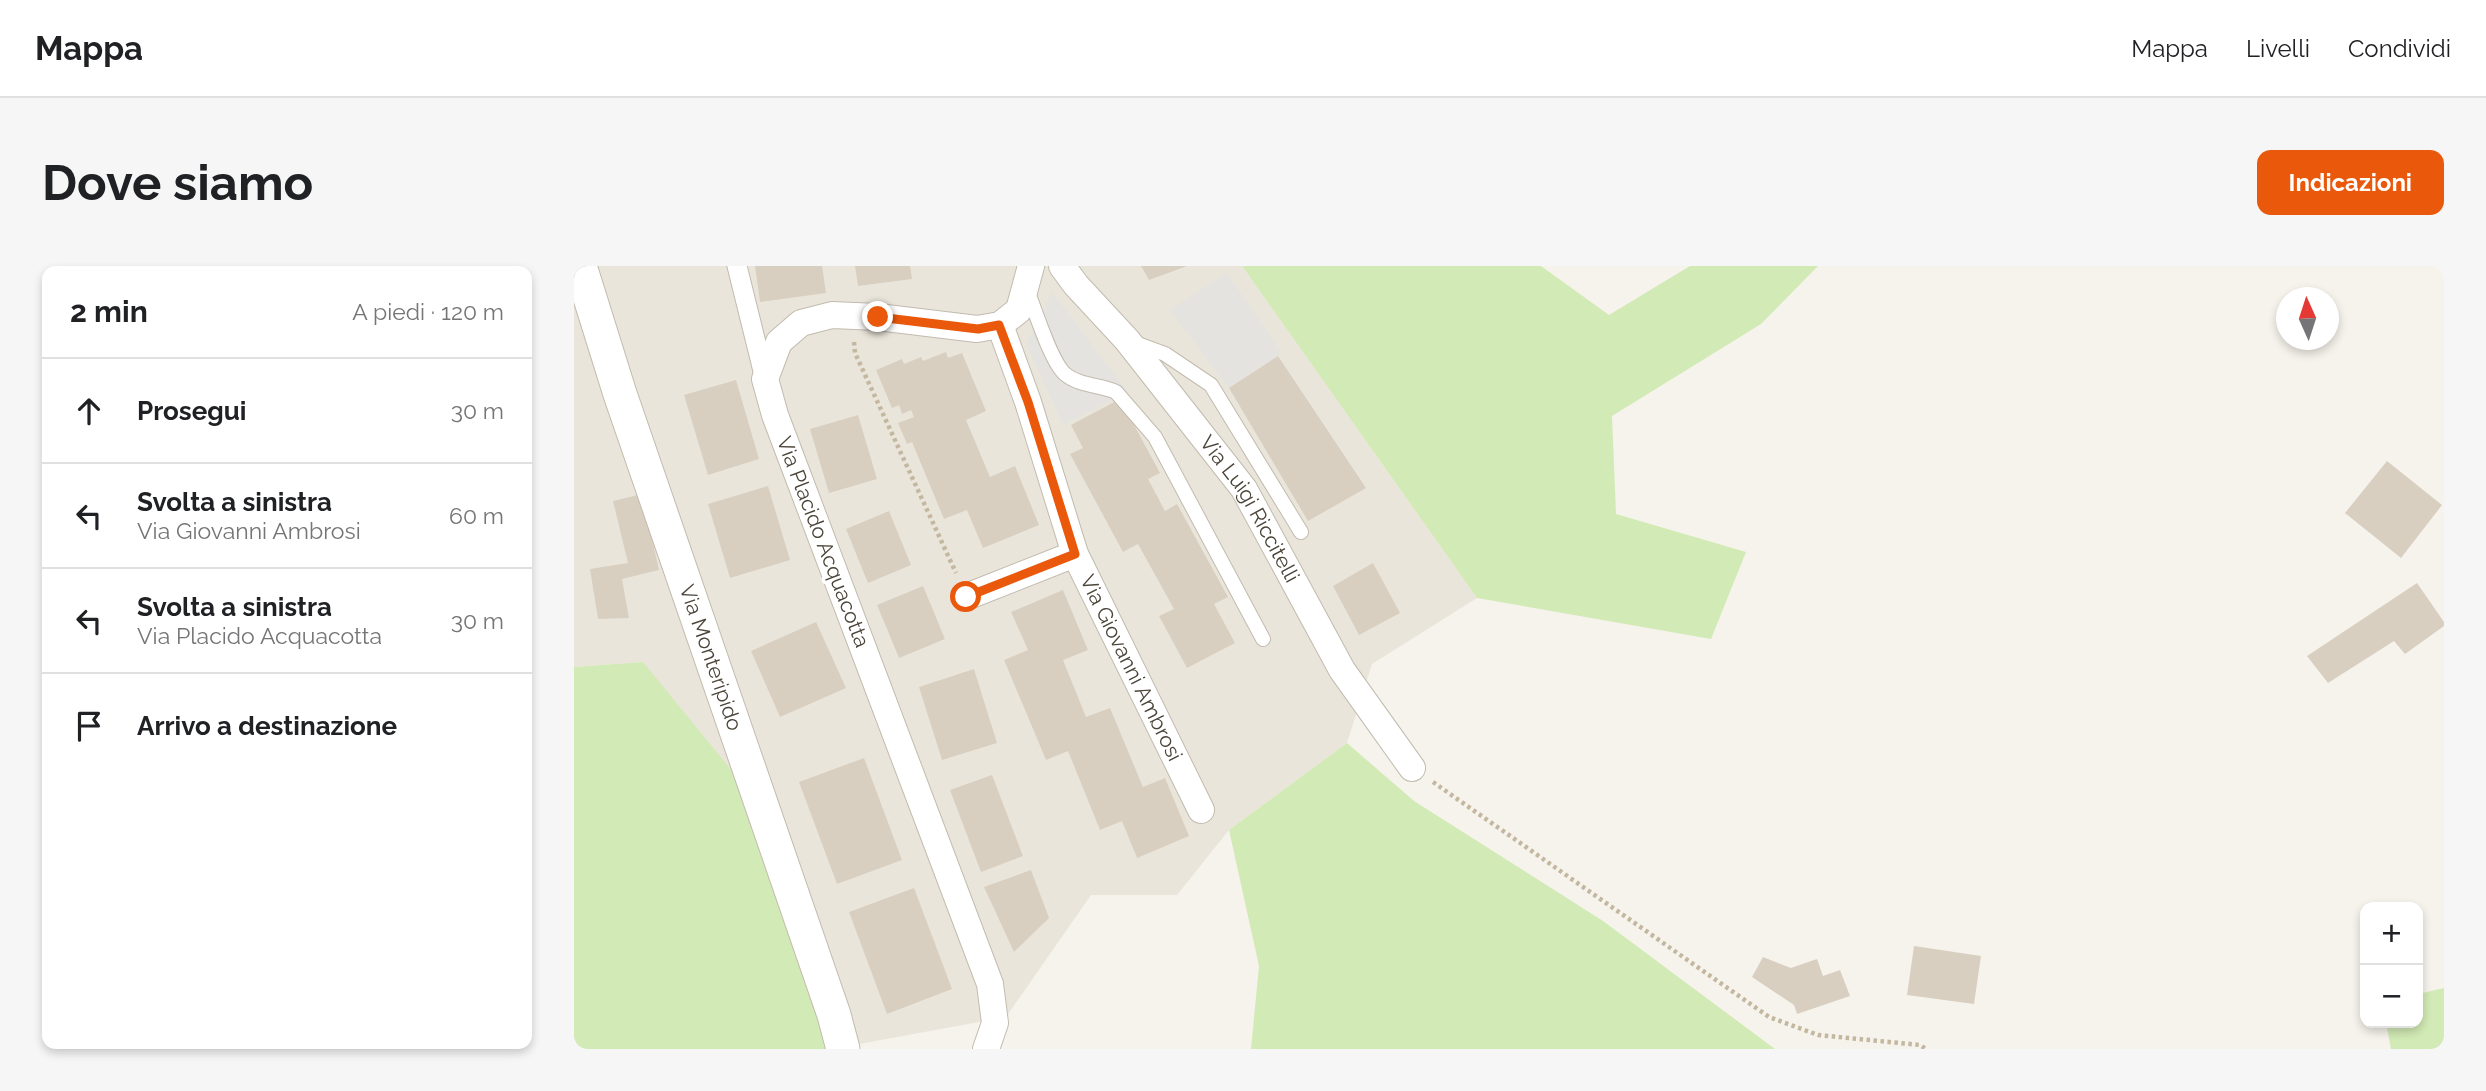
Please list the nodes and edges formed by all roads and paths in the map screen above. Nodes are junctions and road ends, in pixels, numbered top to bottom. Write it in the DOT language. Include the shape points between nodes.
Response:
graph roads {
  1 [pos="580,266"];
  2 [pos="737,266"];
  3 [pos="1062,266"];
  4 [pos="1028,278"];
  5 [pos="999,325"];
  6 [pos="1127,340"];
  7 [pos="855,353"];
  8 [pos="765,379"];
  9 [pos="1301,532"];
  10 [pos="1075,554"];
  11 [pos="966,597"];
  12 [pos="1263,639"];
  13 [pos="1412,768"];
  14 [pos="1200,810"];
  15 [pos="844,1049"];
  16 [pos="986,1049"];
  17 [pos="1926,1049"];
  1 -- 15 [label="street, Via Monteripido"];
  2 -- 8 [label="street"];
  3 -- 6 [label="street, Via Luigi Riccitelli"];
  4 -- 5 [label="street" via="1019,310"];
  4 -- 12 [label="lane" via="1053,354 1065,374 1116,392 1155,437"];
  5 -- 8 [label="street" via="978,329 878,317 822,318 802,323 779,342"];
  5 -- 10 [label="street, Via Giovanni Ambrosi"];
  6 -- 9 [label="lane" via="1165,354 1211,385"];
  6 -- 13 [label="street, Via Luigi Riccitelli" via="1244,489 1342,670"];
  7 -- 11 [label="path"];
  8 -- 16 [label="street, Via Placido Acquacotta" via="990,984 995,1023"];
  10 -- 11 [label="street"];
  10 -- 14 [label="street, Via Giovanni Ambrosi"];
  13 -- 17 [label="path" via="1769,1017 1818,1035"];
}
